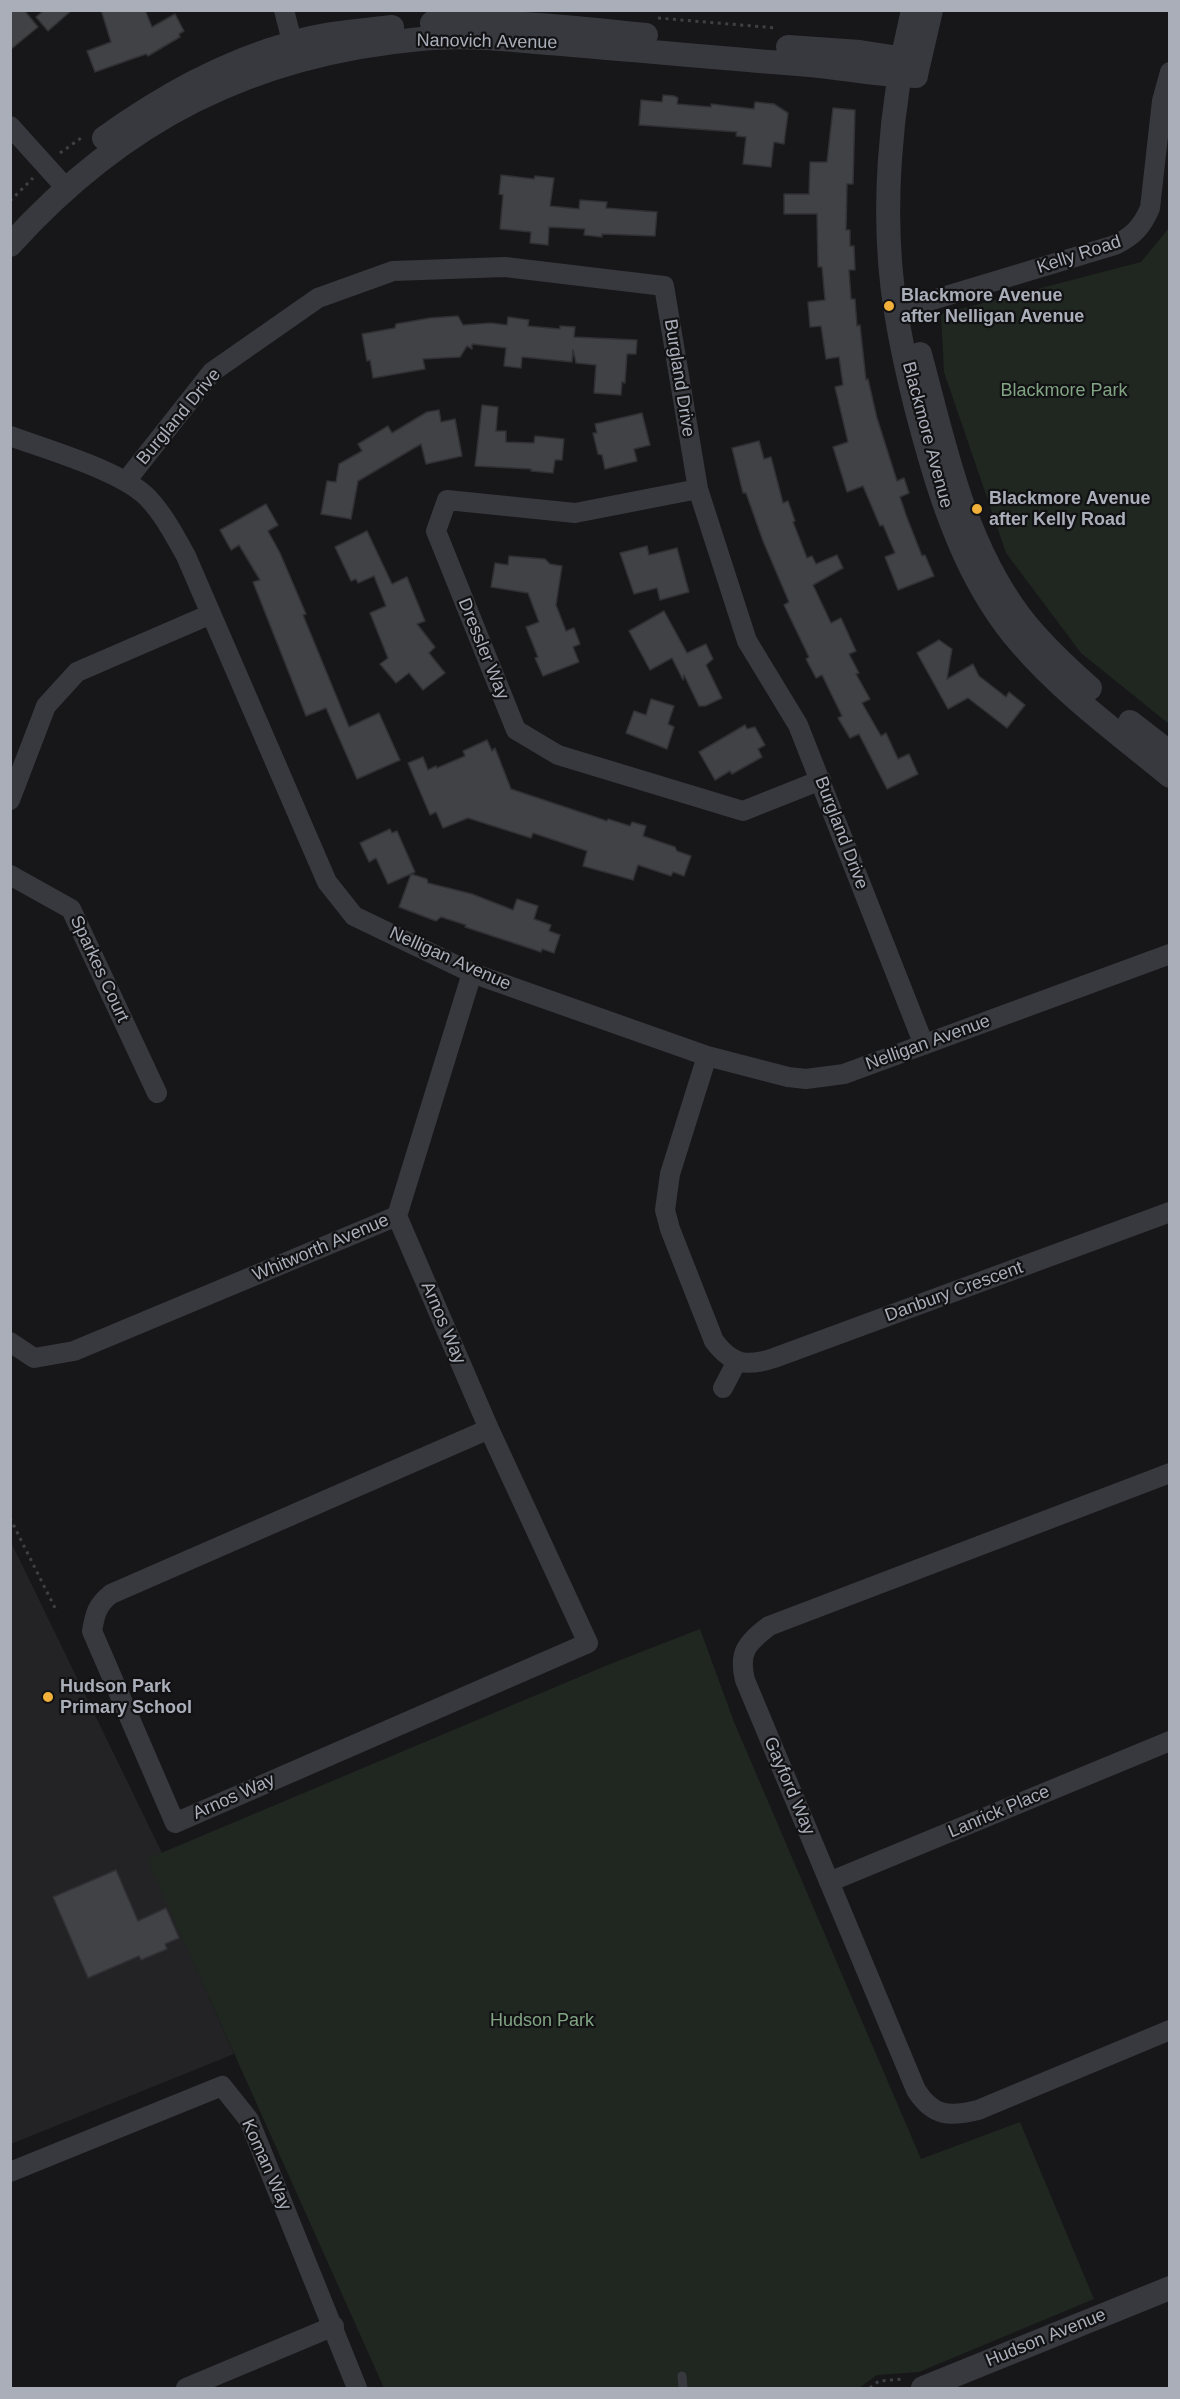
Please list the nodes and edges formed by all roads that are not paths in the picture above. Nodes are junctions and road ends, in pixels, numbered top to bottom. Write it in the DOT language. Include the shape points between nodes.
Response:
graph roads {
  1 [pos="284,10"];
  2 [pos="913,10"];
  3 [pos="931,10"];
  4 [pos="542,26"];
  5 [pos="294,51"];
  6 [pos="909,67"];
  7 [pos="1170,72"];
  8 [pos="10,126"];
  9 [pos="61,182"];
  10 [pos="10,222"];
  11 [pos="10,245"];
  12 [pos="903,308"];
  13 [pos="10,436"];
  14 [pos="126,481"];
  15 [pos="698,489"];
  16 [pos="211,614"];
  17 [pos="1170,753"];
  18 [pos="1170,776"];
  19 [pos="821,780"];
  20 [pos="10,800"];
  21 [pos="10,874"];
  22 [pos="1170,954"];
  23 [pos="472,973"];
  24 [pos="924,1045"];
  25 [pos="707,1056"];
  26 [pos="157,1093"];
  27 [pos="1170,1212"];
  28 [pos="397,1216"];
  29 [pos="10,1342"];
  30 [pos="737,1361"];
  31 [pos="723,1388"];
  32 [pos="489,1429"];
  33 [pos="1170,1473"];
  34 [pos="1170,1741"];
  35 [pos="829,1882"];
  36 [pos="1170,2030"];
  37 [pos="10,2172"];
  38 [pos="1170,2288"];
  39 [pos="1170,2300"];
  40 [pos="334,2326"];
  41 [pos="682,2376"];
  42 [pos="186,2388"];
  43 [pos="357,2388"];
  44 [pos="683,2388"];
  45 [pos="922,2388"];
  46 [pos="963,2388"];
  1 -- 5 [label="street"];
  2 -- 6 [label="street, Blackmore Avenue"];
  3 -- 6 [label="street, Blackmore Avenue"];
  4 -- 5 [label="street, Nanovich Avenue" via="472,21 424,23 340,33"];
  4 -- 6 [label="street, Nanovich Avenue" via="821,66"];
  5 -- 9 [label="street, Nanovich Avenue" via="237,61 192,82 142,111 88,150"];
  6 -- 12 [label="street, Blackmore Avenue" via="894,114 889,187 890,242"];
  7 -- 12 [label="street, Kelly Road" via="1162,100 1150,208 1143,224 1131,236 1115,245"];
  8 -- 9 [label="street"];
  9 -- 10 [label="street, Nanovich Avenue"];
  9 -- 11 [label="street, Nanovich Avenue"];
  12 -- 17 [label="street, Blackmore Avenue" via="954,479 998,582 1019,615 1072,673"];
  12 -- 18 [label="street, Blackmore Avenue" via="911,385 939,488 975,575 1020,643 1049,674"];
  13 -- 14 [label="street, Nelligan Avenue"];
  14 -- 15 [label="street, Burgland Drive" via="212,372 318,298 393,271 505,267 664,285"];
  14 -- 16 [label="street, Nelligan Avenue" via="148,498 168,523"];
  15 -- 19 [label="street, Burgland Drive" via="747,641 798,725"];
  15 -- 19 [label="street, Dressler Way" via="575,513 447,500 436,531 516,730 558,755 743,811"];
  16 -- 20 [label="street" via="77,672 46,706"];
  16 -- 23 [label="street, Nelligan Avenue" via="327,882 354,916"];
  19 -- 24 [label="street, Burgland Drive"];
  21 -- 26 [label="street, Sparkes Court" via="71,909"];
  22 -- 24 [label="street, Nelligan Avenue"];
  23 -- 25 [label="street, Nelligan Avenue"];
  23 -- 28 [label="street, Whitworth Avenue"];
  24 -- 25 [label="street, Nelligan Avenue" via="844,1074 806,1079"];
  25 -- 30 [label="street" via="670,1174 665,1210 714,1341"];
  27 -- 30 [label="street, Danbury Crescent" via="774,1358 748,1364"];
  28 -- 29 [label="street, Whitworth Avenue" via="74,1351 34,1358"];
  28 -- 32 [label="street, Arnos Way"];
  30 -- 31 [label="street"];
  32 -- 32 [label="street, Arnos Way" via="102,1601 92,1631 175,1823 588,1643"];
  33 -- 35 [label="street, Gayford Way" via="770,1626 754,1638 741,1665 745,1680"];
  34 -- 35 [label="street, Lanrick Place"];
  35 -- 36 [label="street, Gayford Way" via="916,2090 924,2103 937,2112 957,2115 978,2110"];
  37 -- 40 [label="street, Koman Way" via="222,2086 249,2120"];
  38 -- 45 [label="street, Hudson Avenue"];
  39 -- 46 [label="street, Hudson Avenue"];
  40 -- 42 [label="street"];
  40 -- 43 [label="street, Koman Way"];
  41 -- 44 [label="lane"];
}
